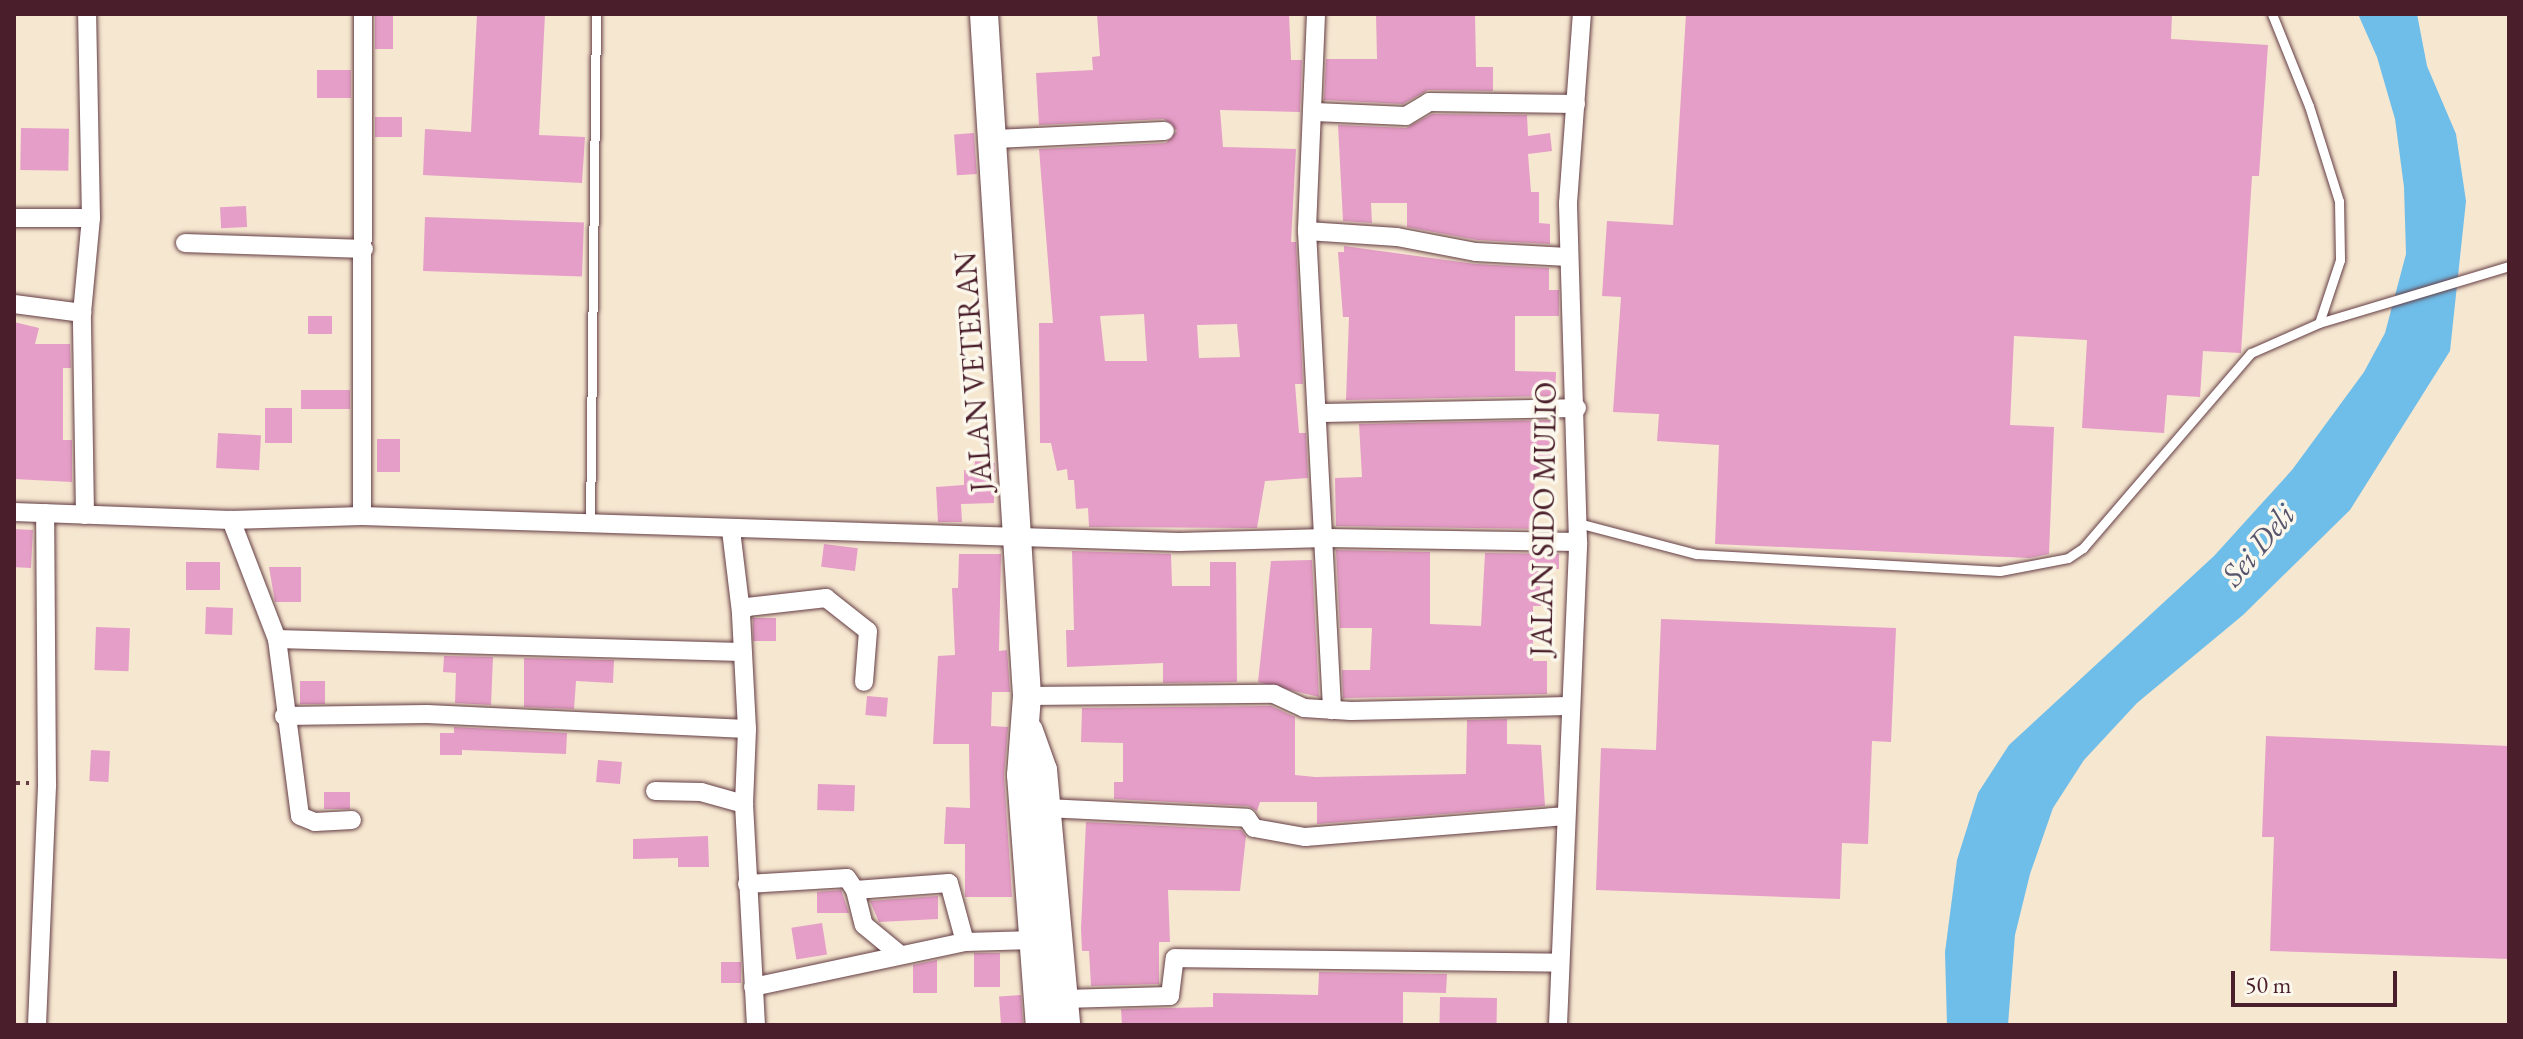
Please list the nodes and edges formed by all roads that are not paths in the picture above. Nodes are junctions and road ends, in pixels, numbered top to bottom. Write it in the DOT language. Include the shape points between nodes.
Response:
graph roads {
  1 [pos="87,14"];
  2 [pos="363,14"];
  3 [pos="596,14"];
  4 [pos="984,14"];
  5 [pos="1316,14"];
  6 [pos="1582,14"];
  7 [pos="2272,14"];
  8 [pos="1576,104"];
  9 [pos="1315,112"];
  10 [pos="1165,131"];
  11 [pos="994,139"];
  12 [pos="14,218"];
  13 [pos="91,218"];
  14 [pos="1307,231"];
  15 [pos="185,243"];
  16 [pos="364,249"];
  17 [pos="1568,257"];
  18 [pos="2509,266"];
  19 [pos="14,304"];
  20 [pos="82,313"];
  21 [pos="2319,323"];
  22 [pos="1577,408"];
  23 [pos="1319,413"];
  24 [pos="14,512"];
  25 [pos="45,513"];
  26 [pos="85,515"];
  27 [pos="362,516"];
  28 [pos="231,520"];
  29 [pos="1577,522"];
  30 [pos="590,526"];
  31 [pos="731,530"];
  32 [pos="1018,535"];
  33 [pos="1326,538"];
  34 [pos="1578,542"];
  35 [pos="741,613"];
  36 [pos="277,639"];
  37 [pos="741,652"];
  38 [pos="864,682"];
  39 [pos="1027,696"];
  40 [pos="1568,706"];
  41 [pos="1332,710"];
  42 [pos="284,716"];
  43 [pos="1027,727"];
  44 [pos="747,729"];
  45 [pos="655,791"];
  46 [pos="744,804"];
  47 [pos="1046,808"];
  48 [pos="1564,816"];
  49 [pos="352,820"];
  50 [pos="747,884"];
  51 [pos="855,890"];
  52 [pos="1034,940"];
  53 [pos="965,942"];
  54 [pos="898,953"];
  55 [pos="1558,963"];
  56 [pos="753,987"];
  57 [pos="1065,1012"];
  58 [pos="37,1025"];
  59 [pos="756,1025"];
  60 [pos="1040,1025"];
  61 [pos="1558,1025"];
  1 -- 13 [label="street"];
  2 -- 16 [label="street"];
  3 -- 30 [label="lane"];
  4 -- 11 [label="main road, JALAN VETERAN"];
  5 -- 9 [label="street"];
  6 -- 8 [label="street, JALAN SIDO MULIO"];
  7 -- 21 [label="lane" via="2339,201 2340,260"];
  8 -- 9 [label="street" via="1429,102 1406,116"];
  8 -- 17 [label="street, JALAN SIDO MULIO"];
  9 -- 14 [label="street"];
  10 -- 11 [label="street"];
  11 -- 32 [label="main road, JALAN VETERAN"];
  12 -- 13 [label="street"];
  13 -- 20 [label="street"];
  14 -- 17 [label="street" via="1397,237 1476,252"];
  14 -- 23 [label="street"];
  15 -- 16 [label="street"];
  16 -- 27 [label="street"];
  17 -- 22 [label="street, JALAN SIDO MULIO"];
  18 -- 21 [label="lane"];
  19 -- 20 [label="street"];
  20 -- 26 [label="street"];
  21 -- 29 [label="lane" via="2274,340 2237,365 2083,548 2068,558 2000,571 1696,554"];
  22 -- 23 [label="street"];
  22 -- 29 [label="street, JALAN SIDO MULIO"];
  23 -- 33 [label="street"];
  24 -- 25 [label="street"];
  25 -- 26 [label="street"];
  25 -- 58 [label="street" via="47,784"];
  26 -- 28 [label="street"];
  27 -- 28 [label="street"];
  27 -- 30 [label="street"];
  28 -- 36 [label="street"];
  29 -- 34 [label="street, JALAN SIDO MULIO"];
  30 -- 31 [label="street"];
  31 -- 32 [label="street"];
  31 -- 35 [label="street"];
  32 -- 33 [label="street" via="1179,542"];
  32 -- 39 [label="main road, JALAN VETERAN"];
  33 -- 34 [label="street"];
  33 -- 41 [label="street"];
  34 -- 40 [label="street, JALAN SIDO MULIO"];
  35 -- 37 [label="street"];
  35 -- 38 [label="street" via="747,607 832,599 868,631"];
  36 -- 37 [label="street"];
  36 -- 42 [label="street"];
  37 -- 44 [label="street"];
  39 -- 41 [label="street" via="1274,694 1304,708"];
  39 -- 43 [label="main road, JALAN VETERAN"];
  40 -- 41 [label="street"];
  40 -- 48 [label="street, JALAN SIDO MULIO"];
  42 -- 44 [label="street" via="427,714"];
  42 -- 49 [label="street" via="300,816 315,822"];
  43 -- 47 [label="main road, JALAN VETERAN" via="1043,770"];
  43 -- 52 [label="main road, JALAN VETERAN" via="1021,775"];
  44 -- 46 [label="street"];
  45 -- 46 [label="street" via="711,794"];
  46 -- 50 [label="street"];
  47 -- 48 [label="street" via="1247,818 1254,828 1305,837"];
  47 -- 57 [label="main road, JALAN VETERAN"];
  48 -- 55 [label="street, JALAN SIDO MULIO"];
  50 -- 51 [label="street" via="847,878"];
  50 -- 56 [label="street"];
  51 -- 53 [label="street" via="949,883"];
  51 -- 54 [label="street" via="864,925"];
  52 -- 53 [label="street"];
  52 -- 60 [label="main road, JALAN VETERAN"];
  53 -- 54 [label="street"];
  54 -- 56 [label="street"];
  55 -- 57 [label="street" via="1175,958 1172,994 1167,997"];
  55 -- 61 [label="street, JALAN SIDO MULIO"];
  56 -- 59 [label="street"];
}
